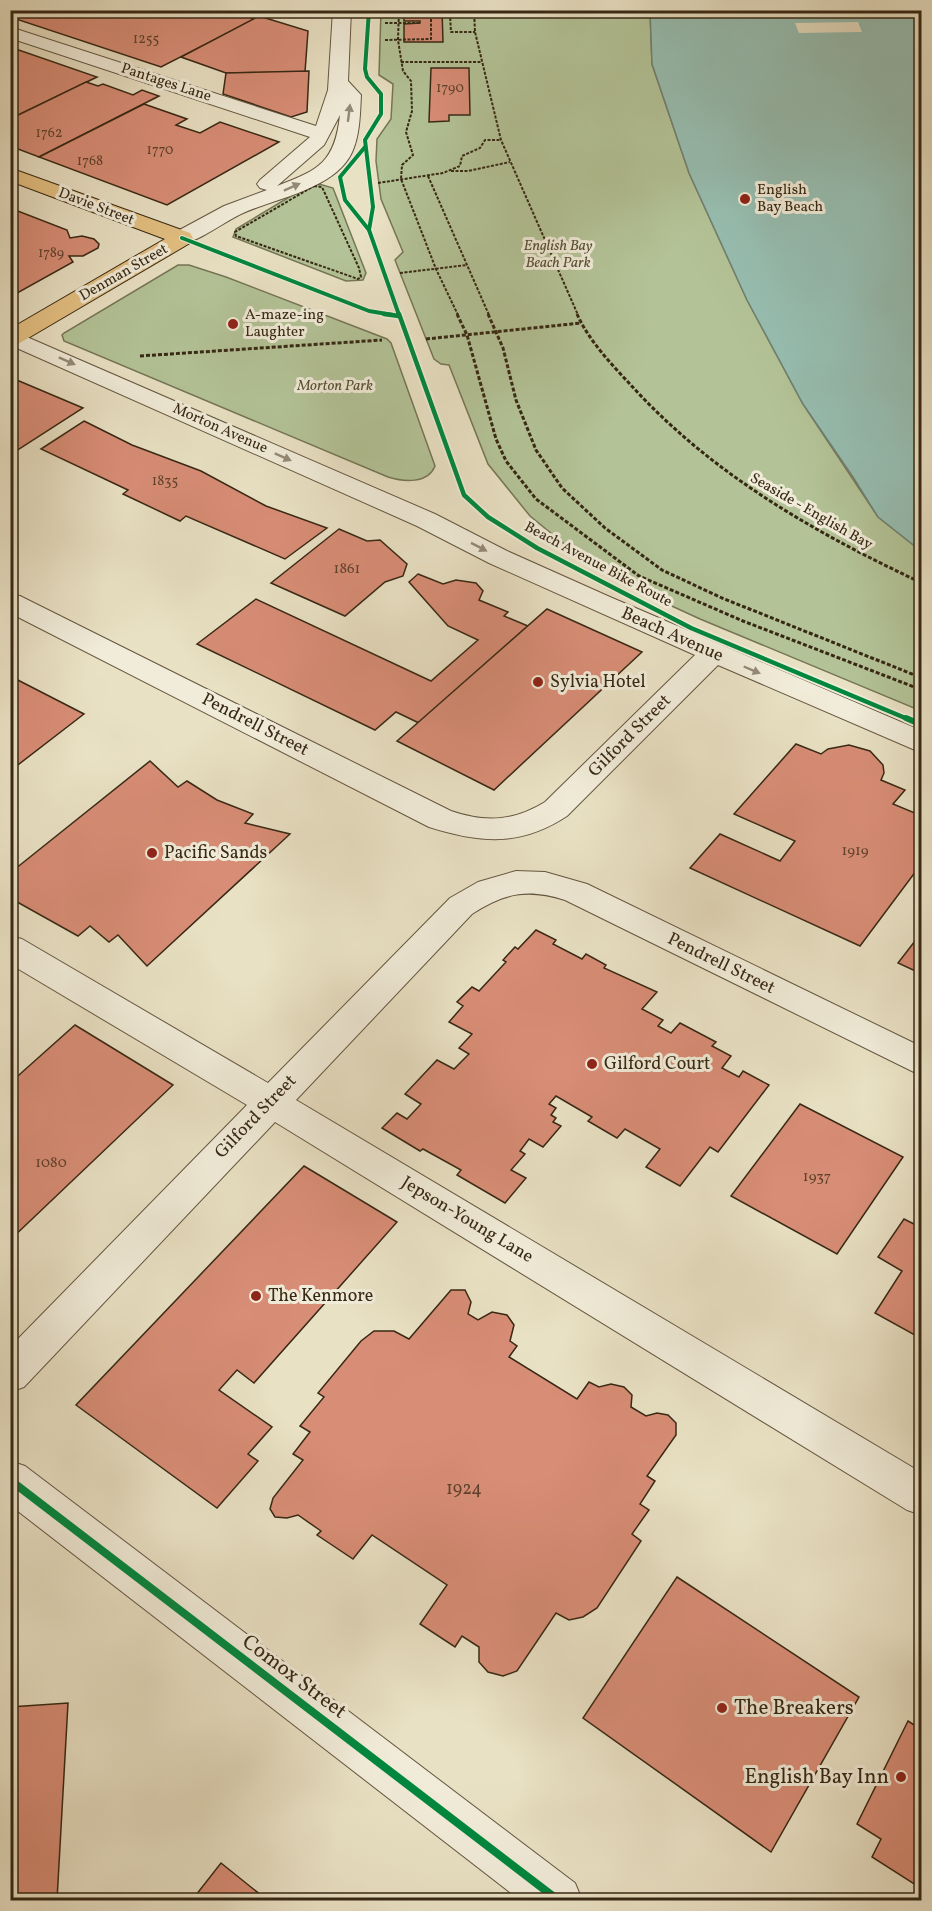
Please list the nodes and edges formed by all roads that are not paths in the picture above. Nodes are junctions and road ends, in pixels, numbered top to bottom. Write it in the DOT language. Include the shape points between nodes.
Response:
graph roads {
  1 [pos="342,10"];
  2 [pos="10,32"];
  3 [pos="339,83"];
  4 [pos="321,134"];
  5 [pos="10,174"];
  6 [pos="237,207"];
  7 [pos="182,238"];
  8 [pos="12,338"];
  9 [pos="426,520"];
  10 [pos="10,602"];
  11 [pos="713,653"];
  12 [pos="921,743"];
  13 [pos="504,829"];
  14 [pos="516,882"];
  15 [pos="10,948"];
  16 [pos="921,1063"];
  17 [pos="270,1102"];
  18 [pos="10,1374"];
  19 [pos="10,1480"];
  20 [pos="921,1496"];
  21 [pos="558,1900"];
  1 -- 3 [label="street"];
  2 -- 4 [label="street, Pantages Lane"];
  3 -- 4 [label="street"];
  6 -- 3 [label="street, Denman Street, one-way" via="295,187 340,155 345,147 351,95"];
  4 -- 6 [label="street, Denman Street" via="301,157"];
  5 -- 7 [label="main road, Davie Street"];
  6 -- 7 [label="street, Denman Street"];
  7 -- 8 [label="main road, Denman Street"];
  8 -- 9 [label="street, Morton Avenue, one-way"];
  9 -- 11 [label="street, Beach Avenue, one-way"];
  10 -- 13 [label="street, Pendrell Street" via="440,819 477,830"];
  11 -- 12 [label="street, Beach Avenue, one-way"];
  11 -- 13 [label="street, Gilford Street" via="556,809 531,824"];
  14 -- 16 [label="street, Pendrell Street" via="546,883 576,892"];
  14 -- 17 [label="street, Gilford Street" via="488,890 461,906"];
  15 -- 17 [label="street, Jepson-Young Lane"];
  17 -- 18 [label="street, Gilford Street"];
  17 -- 20 [label="street, Jepson-Young Lane"];
  19 -- 21 [label="street, Comox Street"];
}
